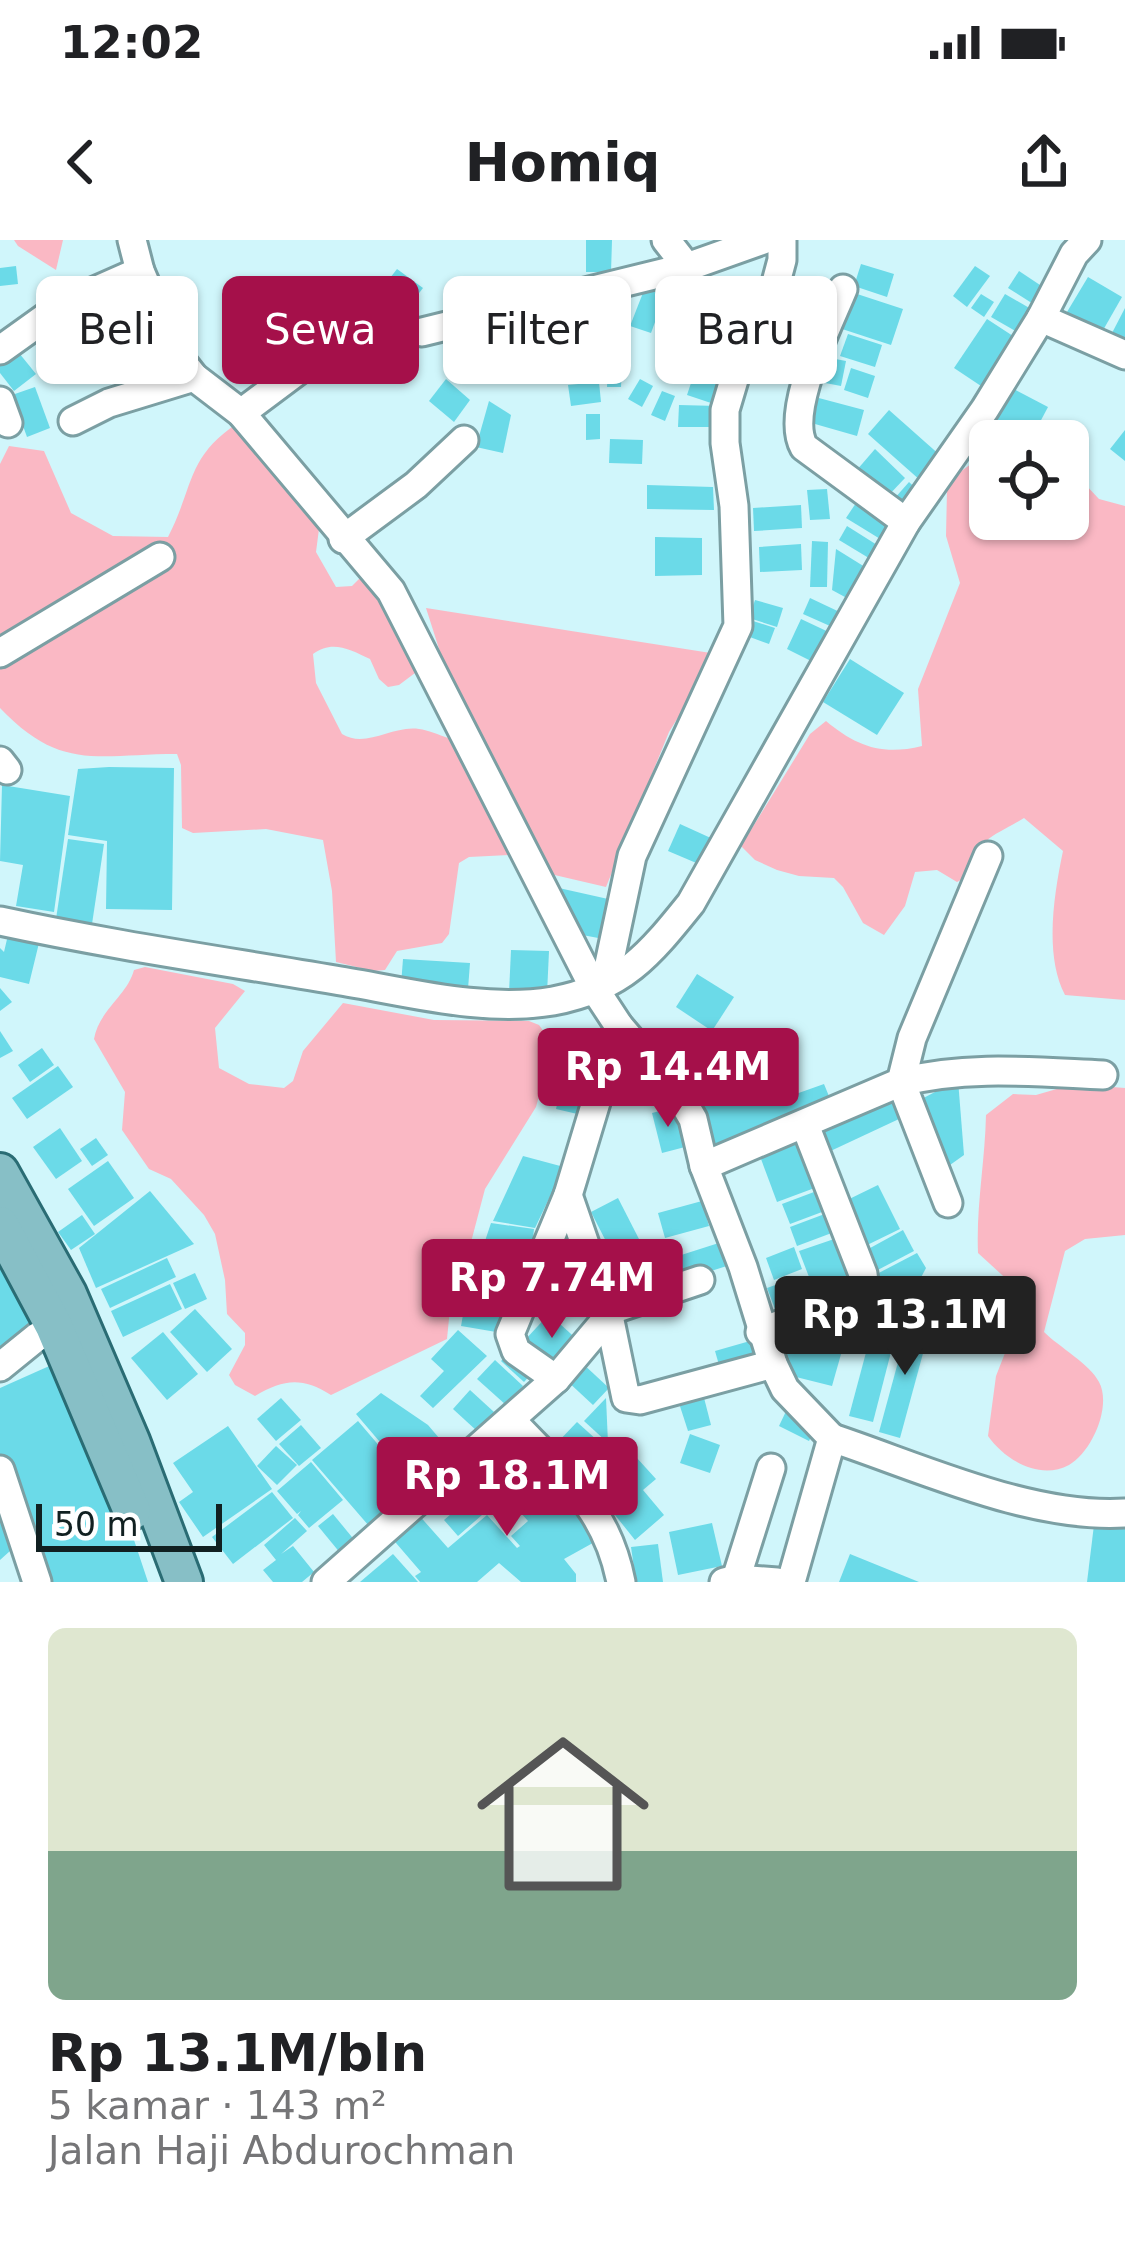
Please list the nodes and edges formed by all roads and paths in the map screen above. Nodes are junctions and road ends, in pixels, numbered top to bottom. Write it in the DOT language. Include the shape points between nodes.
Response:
graph roads {
  1 [pos="131,240"];
  2 [pos="666,240"];
  3 [pos="763,240"];
  4 [pos="782,240"];
  5 [pos="1072,245"];
  6 [pos="687,267"];
  7 [pos="140,272"];
  8 [pos="142,276"];
  9 [pos="843,289"];
  10 [pos="1041,318"];
  11 [pos="422,332"];
  12 [pos="3,341"];
  13 [pos="1125,355"];
  14 [pos="198,379"];
  15 [pos="169,384"];
  16 [pos="280,384"];
  17 [pos="241,412"];
  18 [pos="73,421"];
  19 [pos="464,440"];
  20 [pos="907,522"];
  21 [pos="344,539"];
  22 [pos="160,557"];
  23 [pos="0,652"];
  24 [pos="988,856"];
  25 [pos="0,921"];
  26 [pos="599,986"];
  27 [pos="619,1026"];
  28 [pos="1103,1075"];
  29 [pos="901,1082"];
  30 [pos="805,1126"];
  31 [pos="704,1166"];
  32 [pos="0,1172"];
  33 [pos="568,1195"];
  34 [pos="948,1203"];
  35 [pos="0,1225"];
  36 [pos="700,1280"];
  37 [pos="608,1314"];
  38 [pos="65,1322"];
  39 [pos="760,1332"];
  40 [pos="773,1364"];
  41 [pos="0,1367"];
  42 [pos="556,1379"];
  43 [pos="511,1420"];
  44 [pos="832,1438"];
  45 [pos="771,1468"];
  46 [pos="3,1489"];
  47 [pos="1125,1513"];
  48 [pos="730,1580"];
  49 [pos="37,1582"];
  50 [pos="158,1582"];
  51 [pos="184,1582"];
  52 [pos="326,1582"];
  53 [pos="621,1582"];
  54 [pos="777,1582"];
  55 [pos="790,1582"];
  1 -- 7 [label="street"];
  2 -- 6 [label="street"];
  3 -- 6 [label="street"];
  4 -- 26 [label="street" via="774,290 725,410 738,626 632,856"];
  5 -- 10 [label="street"];
  6 -- 11 [label="street"];
  7 -- 8 [label="street"];
  7 -- 12 [label="street" via="63,304"];
  9 -- 20 [label="street" via="811,370 798,436"];
  10 -- 13 [label="street"];
  10 -- 20 [label="street"];
  14 -- 17 [label="street"];
  15 -- 18 [label="street"];
  16 -- 17 [label="street"];
  17 -- 21 [label="street"];
  19 -- 21 [label="street"];
  20 -- 26 [label="street" via="692,903 647,958"];
  21 -- 26 [label="street" via="391,591"];
  22 -- 23 [label="street"];
  24 -- 29 [label="street"];
  25 -- 26 [label="street" via="476,1003 556,1000"];
  26 -- 27 [label="street"];
  27 -- 31 [label="street" via="680,1096"];
  27 -- 33 [label="street"];
  28 -- 29 [label="street" via="986,1070"];
  29 -- 30 [label="street"];
  29 -- 34 [label="street"];
  30 -- 31 [label="street"];
  30 -- 39 [label="street" via="865,1288"];
  31 -- 39 [label="street"];
  32 -- 38 [label="main road"];
  33 -- 37 [label="street"];
  33 -- 42 [label="street" via="510,1334 516,1351"];
  35 -- 38 [label="main road"];
  36 -- 37 [label="street"];
  37 -- 40 [label="street" via="629,1400"];
  37 -- 42 [label="street"];
  38 -- 41 [label="street"];
  38 -- 50 [label="main road"];
  38 -- 51 [label="main road" via="131,1441"];
  39 -- 40 [label="street"];
  40 -- 44 [label="street" via="785,1389"];
  42 -- 43 [label="street"];
  43 -- 52 [label="street"];
  43 -- 53 [label="street" via="597,1511"];
  44 -- 47 [label="street" via="1045,1510"];
  44 -- 55 [label="street"];
  45 -- 48 [label="street"];
  46 -- 49 [label="street"];
  48 -- 54 [label="street"];
}
